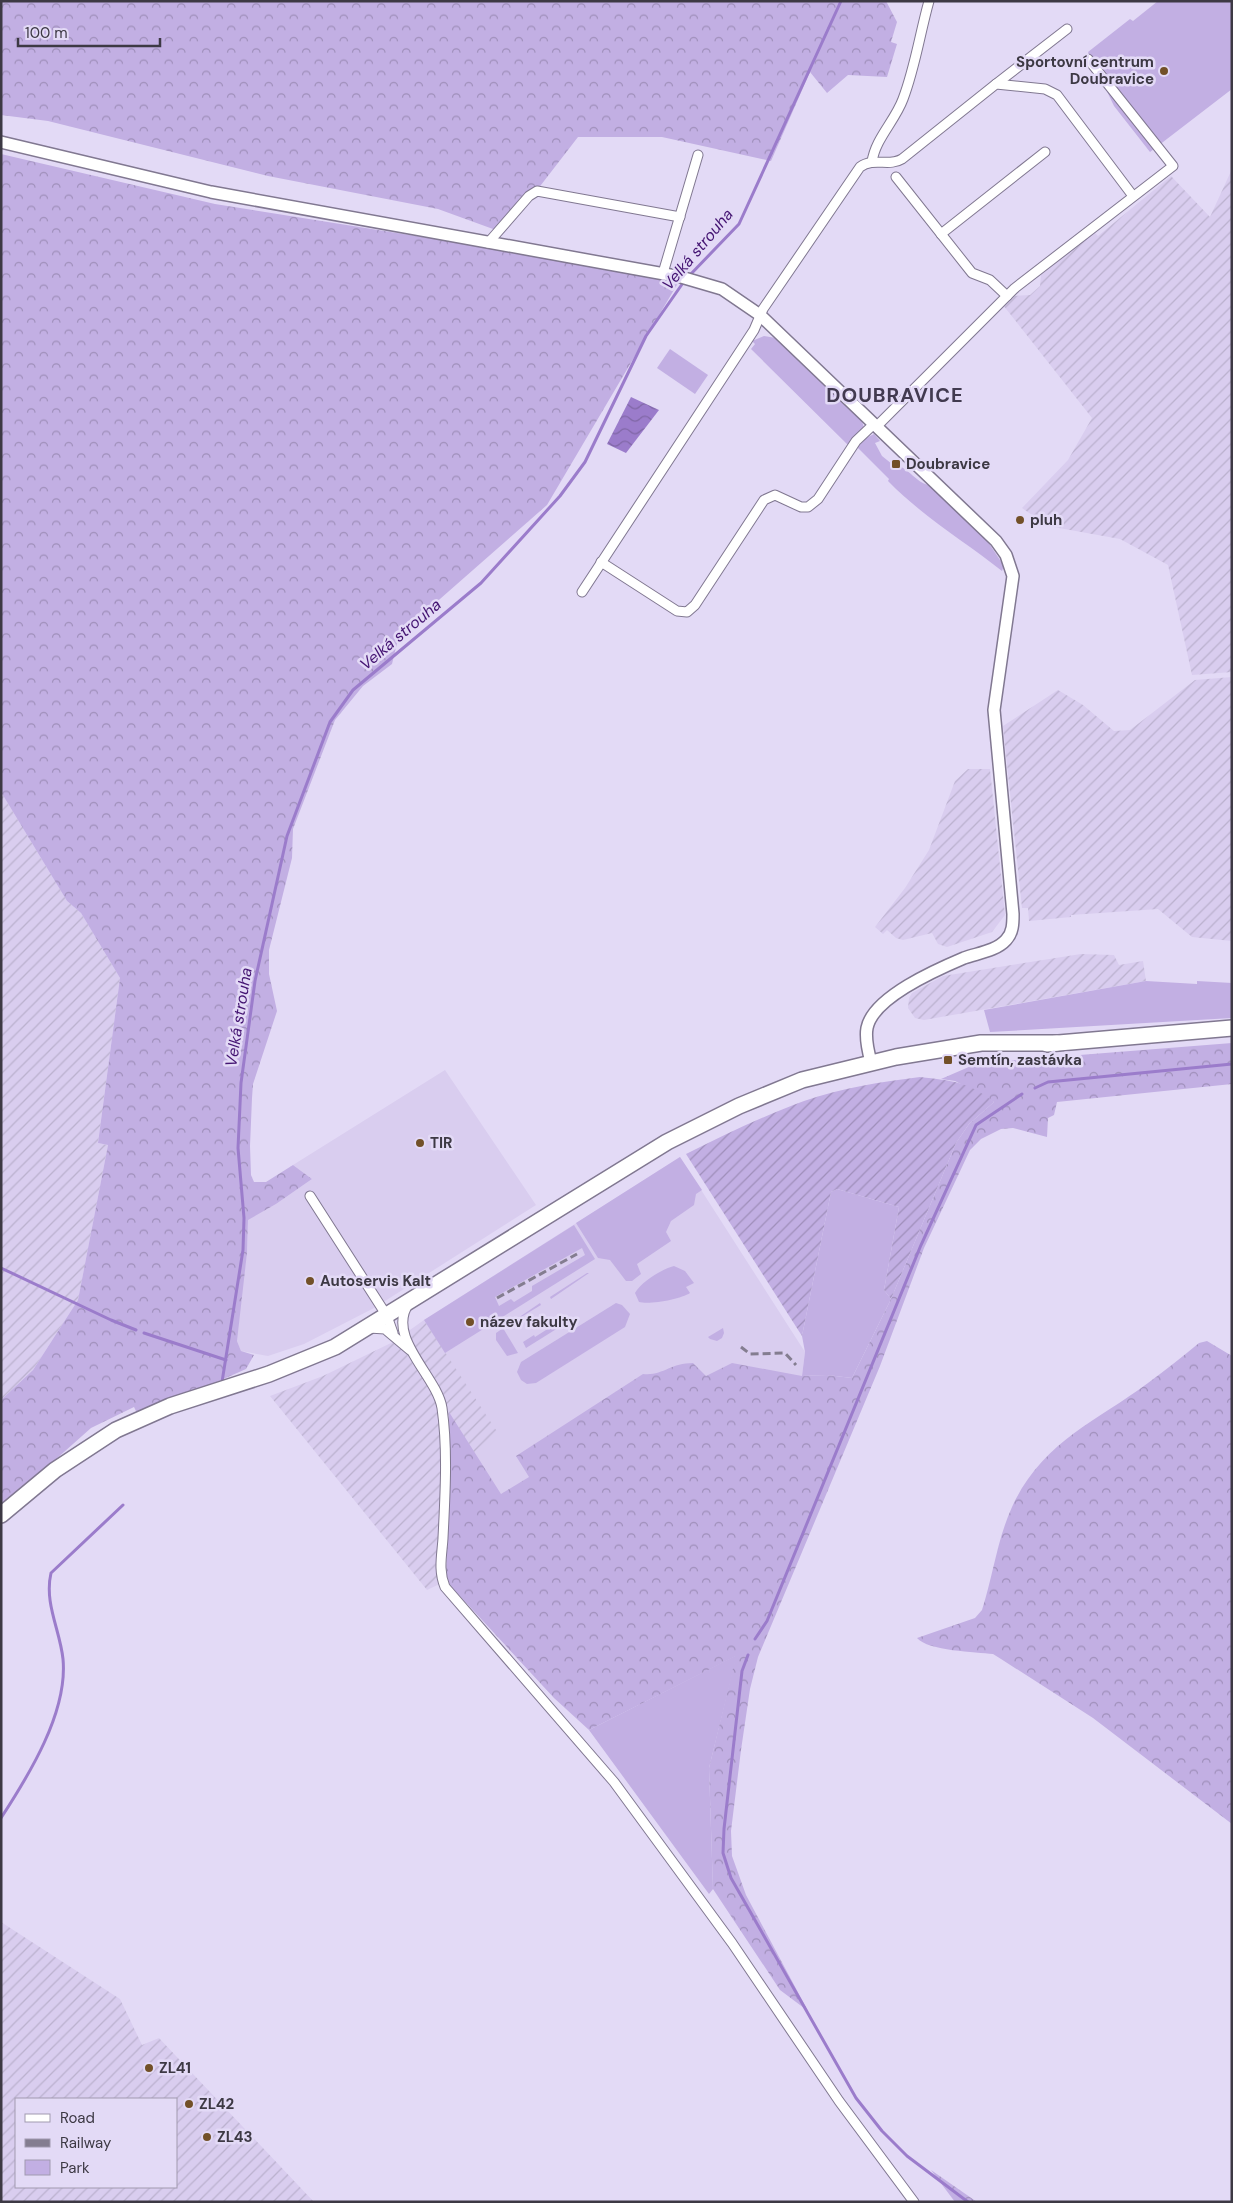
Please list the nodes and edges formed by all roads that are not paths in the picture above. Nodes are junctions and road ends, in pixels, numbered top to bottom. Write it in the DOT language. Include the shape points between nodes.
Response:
graph roads {
  1 [pos="929,1"];
  2 [pos="1067,29"];
  3 [pos="1088,59"];
  4 [pos="996,84"];
  5 [pos="1,142"];
  6 [pos="1045,152"];
  7 [pos="698,155"];
  8 [pos="872,162"];
  9 [pos="896,177"];
  10 [pos="1134,196"];
  11 [pos="680,217"];
  12 [pos="941,234"];
  13 [pos="488,243"];
  14 [pos="663,273"];
  15 [pos="1007,296"];
  16 [pos="760,315"];
  17 [pos="875,426"];
  18 [pos="601,562"];
  19 [pos="582,592"];
  20 [pos="1232,1028"];
  21 [pos="870,1062"];
  22 [pos="310,1196"];
  23 [pos="410,1302"];
  24 [pos="387,1316"];
  25 [pos="403,1327"];
  26 [pos="366,1329"];
  27 [pos="392,1333"];
  28 [pos="414,1356"];
  29 [pos="1,1515"];
  30 [pos="914,2202"];
  1 -- 8 [label="street" via="906,91 874,150"];
  2 -- 4 [label="street"];
  3 -- 10 [label="street" via="1173,166"];
  4 -- 8 [label="street" via="902,159"];
  4 -- 10 [label="street" via="1053,92"];
  5 -- 13 [label="street" via="211,192"];
  6 -- 12 [label="street"];
  7 -- 11 [label="street"];
  8 -- 16 [label="street" via="864,164 855,173"];
  9 -- 12 [label="street"];
  10 -- 15 [label="street"];
  11 -- 13 [label="street" via="534,191"];
  11 -- 14 [label="street"];
  12 -- 15 [label="street" via="972,273 992,281"];
  13 -- 14 [label="street"];
  14 -- 16 [label="street" via="722,289"];
  15 -- 17 [label="street"];
  16 -- 17 [label="street"];
  16 -- 18 [label="street" via="754,330"];
  17 -- 18 [label="street" via="856,441 814,504 801,508 775,495 764,500 695,605 687,612 677,611"];
  17 -- 21 [label="street" via="996,541 1012,568 1013,590 994,710 1013,921 1007,938 996,947 933,973 880,1006 871,1016 867,1029"];
  18 -- 19 [label="street"];
  20 -- 21 [label="main road" via="1057,1043 981,1043"];
  21 -- 23 [label="main road" via="788,1086 685,1132"];
  22 -- 24 [label="street"];
  23 -- 24 [label="main road"];
  23 -- 25 [label="street" via="404,1312"];
  24 -- 25 [label="street"];
  24 -- 26 [label="main road"];
  24 -- 27 [label="street"];
  25 -- 28 [label="street"];
  26 -- 27 [label="street" via="382,1328"];
  26 -- 29 [label="main road" via="306,1360 170,1406 116,1430 55,1470"];
  27 -- 28 [label="street"];
  28 -- 30 [label="street" via="441,1404 444,1464 440,1562 445,1587 614,1782 732,1943 839,2102"];
}
